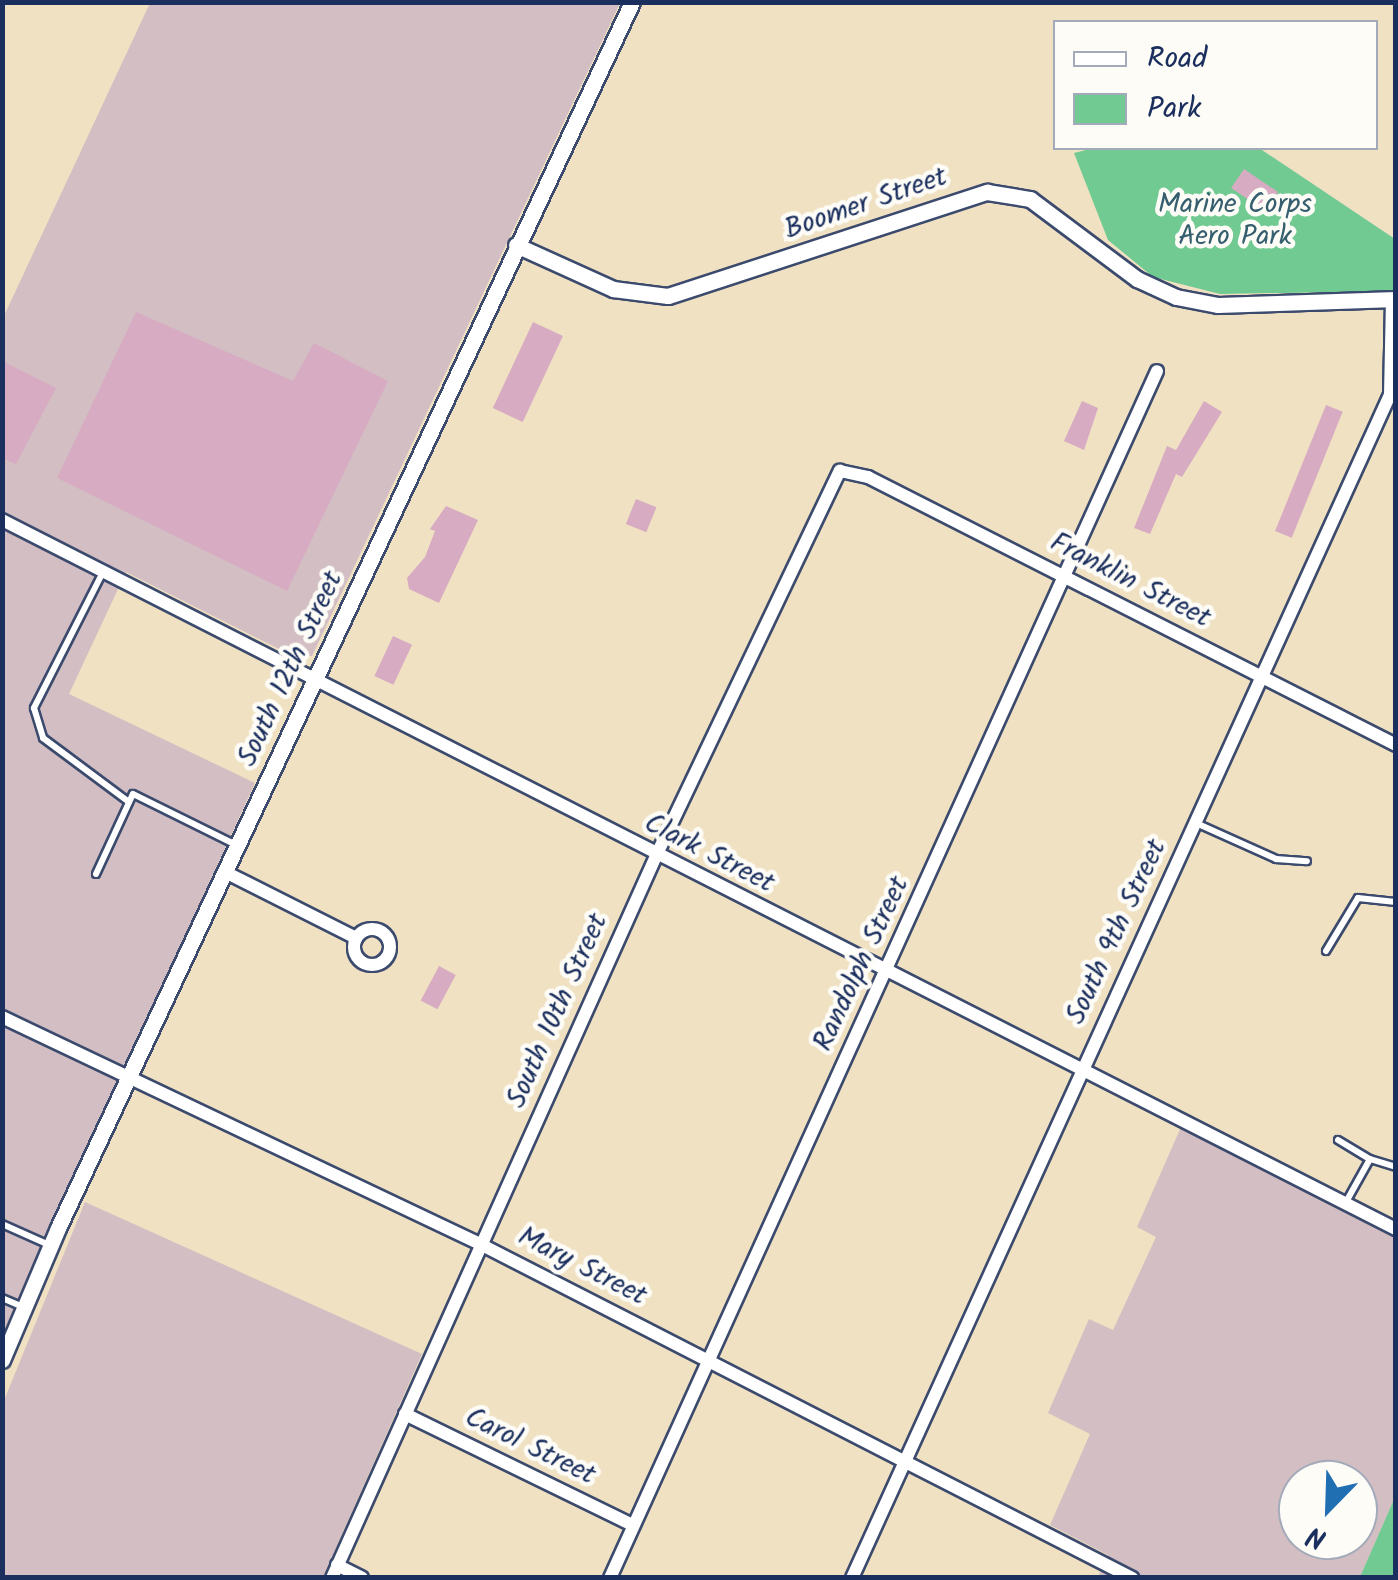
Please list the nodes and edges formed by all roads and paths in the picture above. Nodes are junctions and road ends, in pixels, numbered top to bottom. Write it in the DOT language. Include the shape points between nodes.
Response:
graph roads {
  1 [pos="632,2"];
  2 [pos="516,245"];
  3 [pos="1394,299"];
  4 [pos="1157,370"];
  5 [pos="840,471"];
  6 [pos="2,520"];
  7 [pos="104,570"];
  8 [pos="1068,576"];
  9 [pos="1262,676"];
  10 [pos="314,680"];
  11 [pos="1396,745"];
  12 [pos="129,802"];
  13 [pos="1195,822"];
  14 [pos="237,846"];
  15 [pos="656,856"];
  16 [pos="1307,861"];
  17 [pos="225,872"];
  18 [pos="96,874"];
  19 [pos="1396,902"];
  20 [pos="356,938"];
  21 [pos="1326,951"];
  22 [pos="886,972"];
  23 [pos="2,1016"];
  24 [pos="1081,1069"];
  25 [pos="129,1078"];
  26 [pos="1338,1140"];
  27 [pos="1370,1158"];
  28 [pos="1396,1167"];
  29 [pos="1346,1203"];
  30 [pos="2,1224"];
  31 [pos="1396,1229"];
  32 [pos="480,1244"];
  33 [pos="50,1245"];
  34 [pos="2,1298"];
  35 [pos="22,1306"];
  36 [pos="707,1358"];
  37 [pos="2,1360"];
  38 [pos="404,1414"];
  39 [pos="904,1462"];
  40 [pos="634,1525"];
  41 [pos="334,1572"];
  42 [pos="362,1578"];
  43 [pos="610,1578"];
  44 [pos="852,1578"];
  45 [pos="1132,1578"];
  1 -- 2 [label="street, South 12th Street"];
  2 -- 3 [label="street, Boomer Street" via="613,289 668,296 986,192 1039,205 1137,279 1176,297 1218,305"];
  2 -- 10 [label="street, South 12th Street"];
  3 -- 9 [label="street, South 9th Street" via="1390,395"];
  4 -- 8 [label="street, Randolph Street"];
  5 -- 8 [label="street, Franklin Street" via="868,476"];
  5 -- 15 [label="street, South 10th Street" via="830,478"];
  6 -- 7 [label="street, Clark Street"];
  7 -- 10 [label="street, Clark Street"];
  7 -- 12 [label="lane" via="34,708 43,738"];
  8 -- 9 [label="street, Franklin Street"];
  8 -- 22 [label="street, Randolph Street"];
  9 -- 11 [label="street, Franklin Street"];
  9 -- 13 [label="street, South 9th Street"];
  10 -- 14 [label="street, South 12th Street"];
  10 -- 15 [label="street, Clark Street"];
  12 -- 14 [label="lane" via="133,794"];
  12 -- 18 [label="lane"];
  13 -- 16 [label="lane" via="1276,859"];
  13 -- 24 [label="street, South 9th Street"];
  14 -- 17 [label="street, South 12th Street"];
  15 -- 22 [label="street, Clark Street"];
  15 -- 32 [label="street, South 10th Street"];
  17 -- 20 [label="street"];
  17 -- 25 [label="street, South 12th Street"];
  19 -- 21 [label="lane" via="1358,898"];
  22 -- 24 [label="street, Clark Street"];
  22 -- 36 [label="street, Randolph Street"];
  23 -- 25 [label="street, Mary Street"];
  24 -- 29 [label="street, Clark Street"];
  24 -- 39 [label="street, South 9th Street"];
  25 -- 32 [label="street, Mary Street"];
  25 -- 33 [label="street, South 12th Street"];
  26 -- 27 [label="lane"];
  27 -- 28 [label="lane"];
  27 -- 29 [label="lane"];
  29 -- 31 [label="street, Clark Street"];
  30 -- 33 [label="lane"];
  32 -- 36 [label="street, Mary Street"];
  32 -- 38 [label="street, South 10th Street"];
  33 -- 35 [label="street, South 12th Street"];
  34 -- 35 [label="lane"];
  35 -- 37 [label="street, South 12th Street"];
  36 -- 39 [label="street, Mary Street"];
  36 -- 40 [label="street, Randolph Street"];
  38 -- 40 [label="street, Carol Street"];
  38 -- 41 [label="street, South 10th Street"];
  39 -- 44 [label="street, South 9th Street"];
  39 -- 45 [label="street, Mary Street"];
  40 -- 43 [label="street, Randolph Street"];
  41 -- 42 [label="street"];
}
